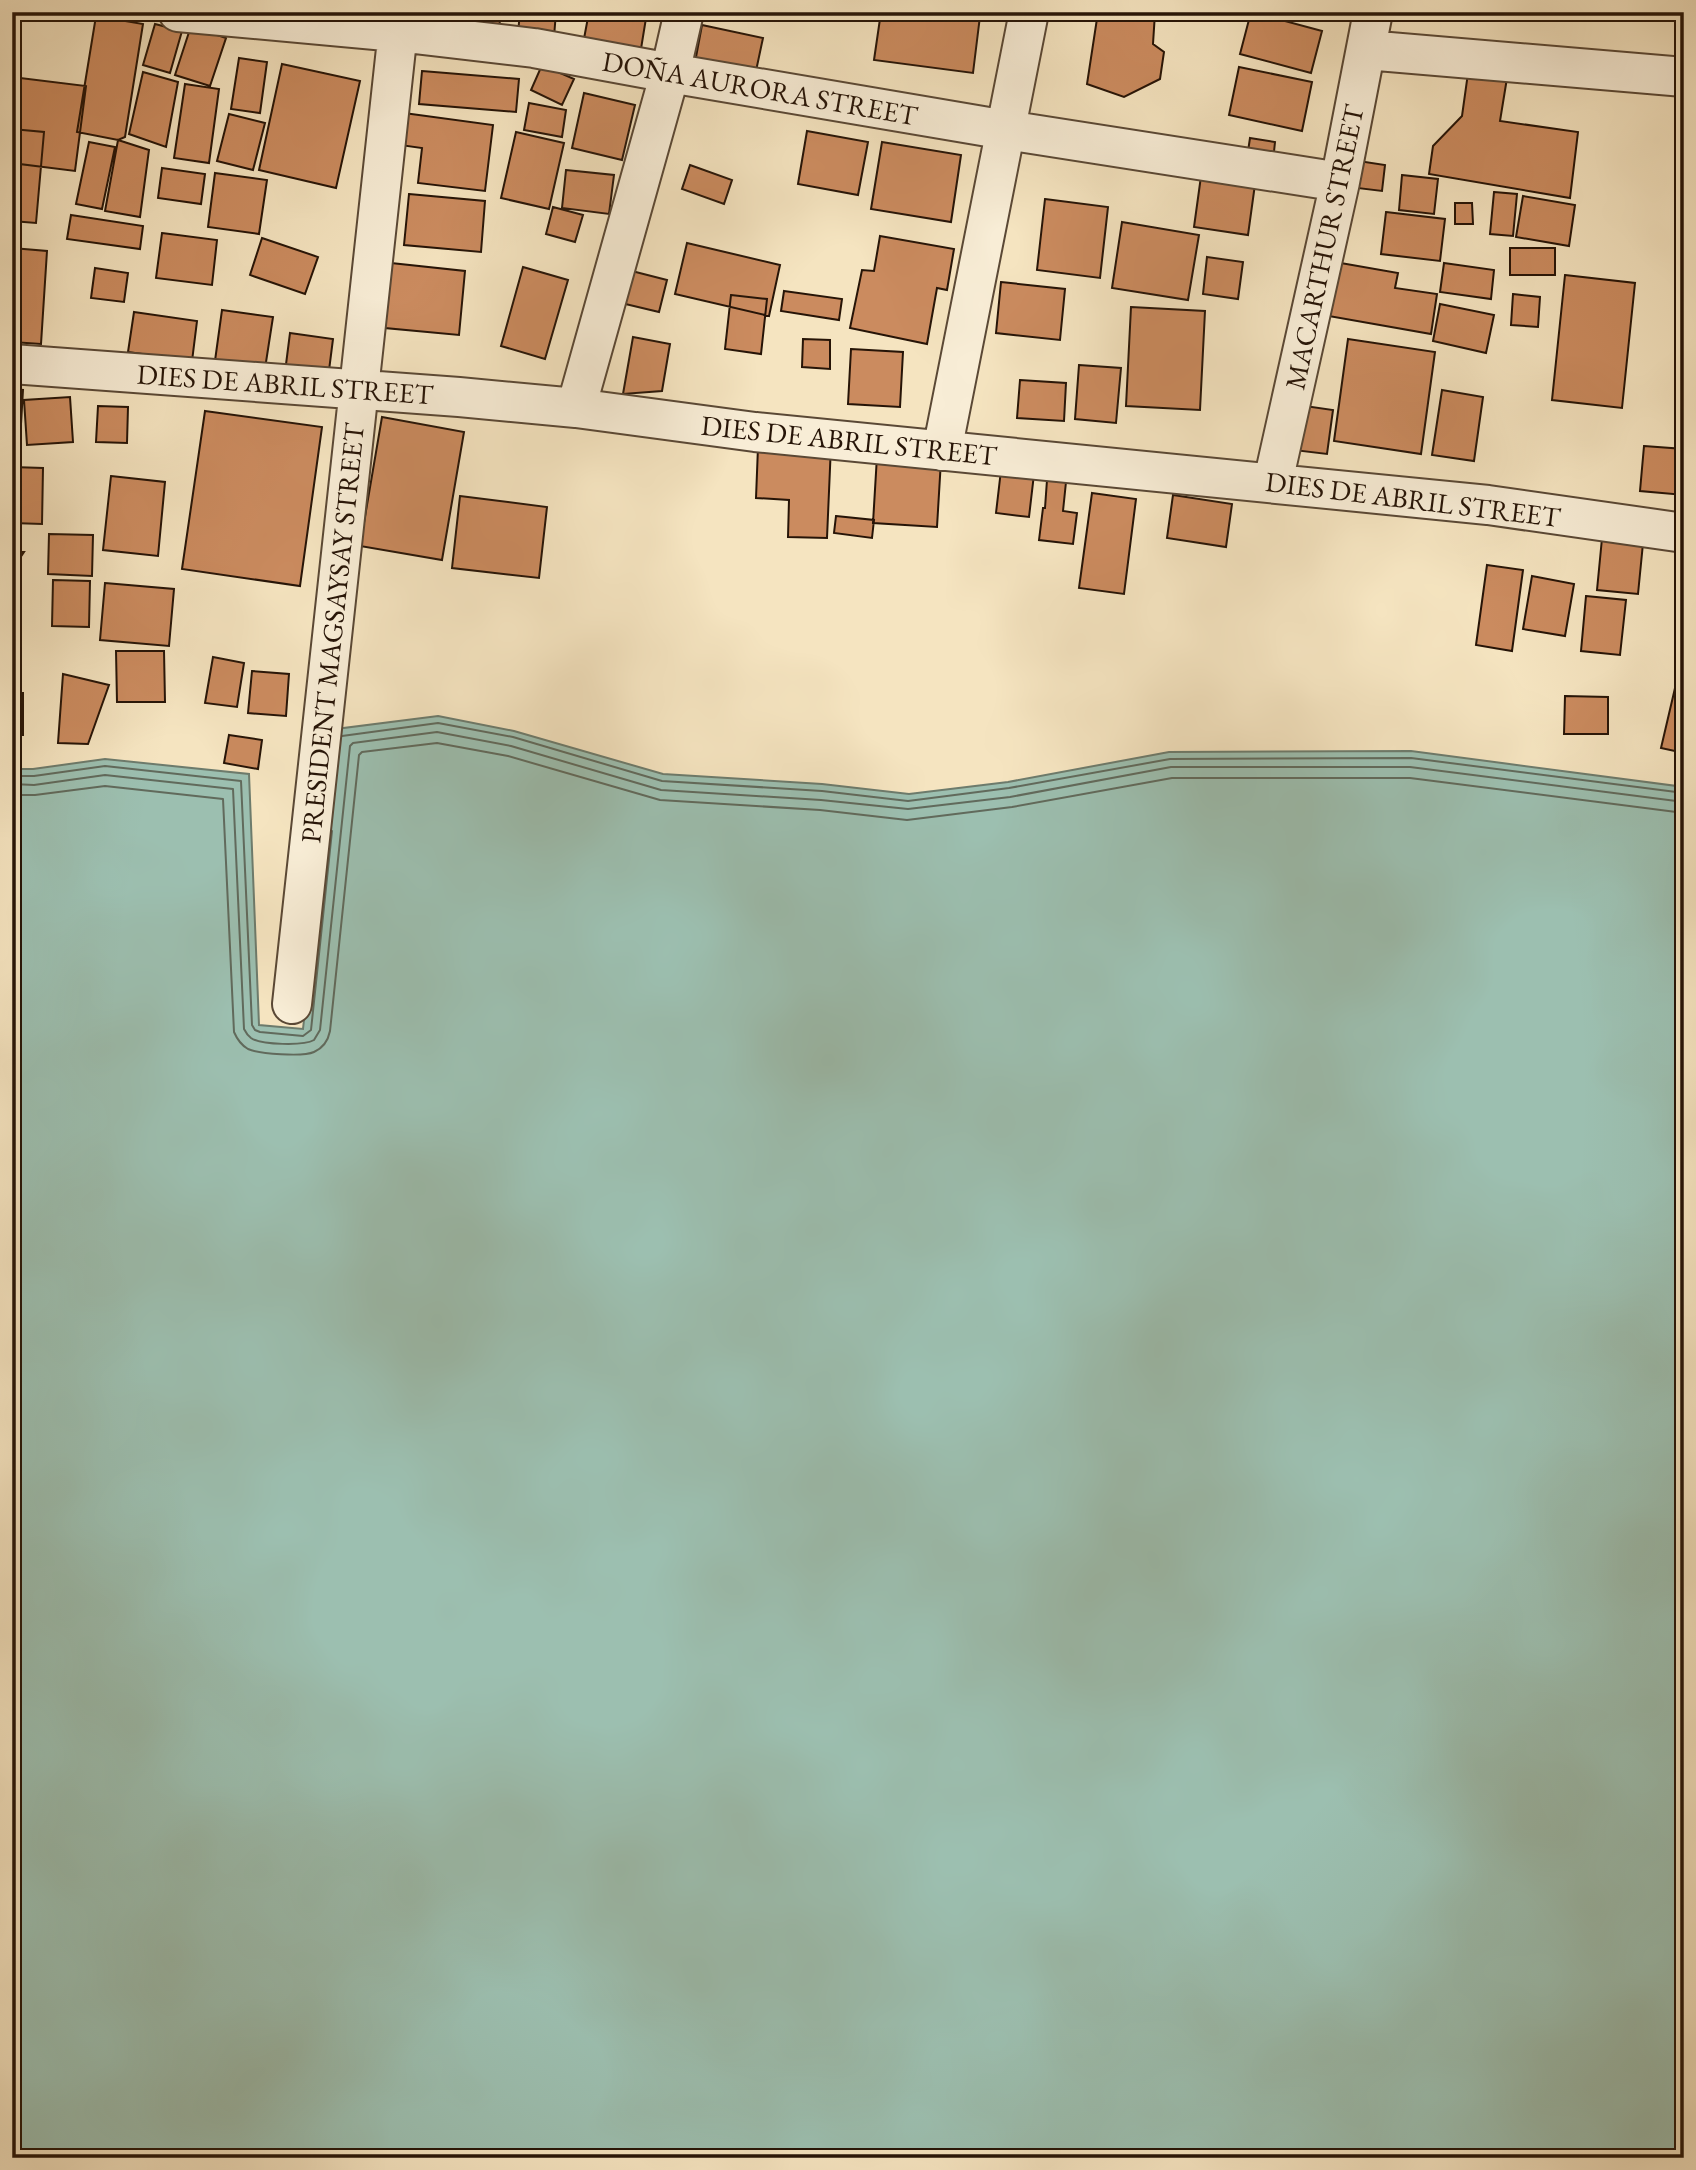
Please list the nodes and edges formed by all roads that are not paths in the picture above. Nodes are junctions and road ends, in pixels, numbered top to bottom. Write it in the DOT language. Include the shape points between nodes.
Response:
graph roads {
  1 [pos="178,12"];
  2 [pos="684,12"];
  3 [pos="1029,12"];
  4 [pos="1373,12"];
  5 [pos="399,22"];
  6 [pos="1366,50"];
  7 [pos="670,73"];
  8 [pos="1684,77"];
  9 [pos="1006,131"];
  10 [pos="1340,182"];
  11 [pos="12,365"];
  12 [pos="358,390"];
  13 [pos="576,408"];
  14 [pos="942,451"];
  15 [pos="1273,482"];
  16 [pos="1684,533"];
  17 [pos="292,1004"];
  1 -- 5 [label="street, DOÑA AURORA STREET"];
  2 -- 7 [label="street"];
  3 -- 9 [label="street"];
  4 -- 6 [label="street, MACARTHUR STREET"];
  5 -- 7 [label="street, DOÑA AURORA STREET"];
  5 -- 12 [label="street, PRESIDENT MAGSAYSAY STREET"];
  6 -- 8 [label="street"];
  6 -- 10 [label="street, MACARTHUR STREET"];
  7 -- 9 [label="street, DOÑA AURORA STREET"];
  7 -- 13 [label="street"];
  9 -- 10 [label="street, DOÑA AURORA STREET"];
  9 -- 14 [label="street"];
  10 -- 15 [label="street, MACARTHUR STREET"];
  11 -- 12 [label="street, DIES DE ABRIL STREET"];
  12 -- 13 [label="street, DIES DE ABRIL STREET"];
  12 -- 17 [label="street, PRESIDENT MAGSAYSAY STREET"];
  13 -- 14 [label="street, DIES DE ABRIL STREET"];
  14 -- 15 [label="street, DIES DE ABRIL STREET"];
  15 -- 16 [label="street, DIES DE ABRIL STREET" via="1488,505"];
}
